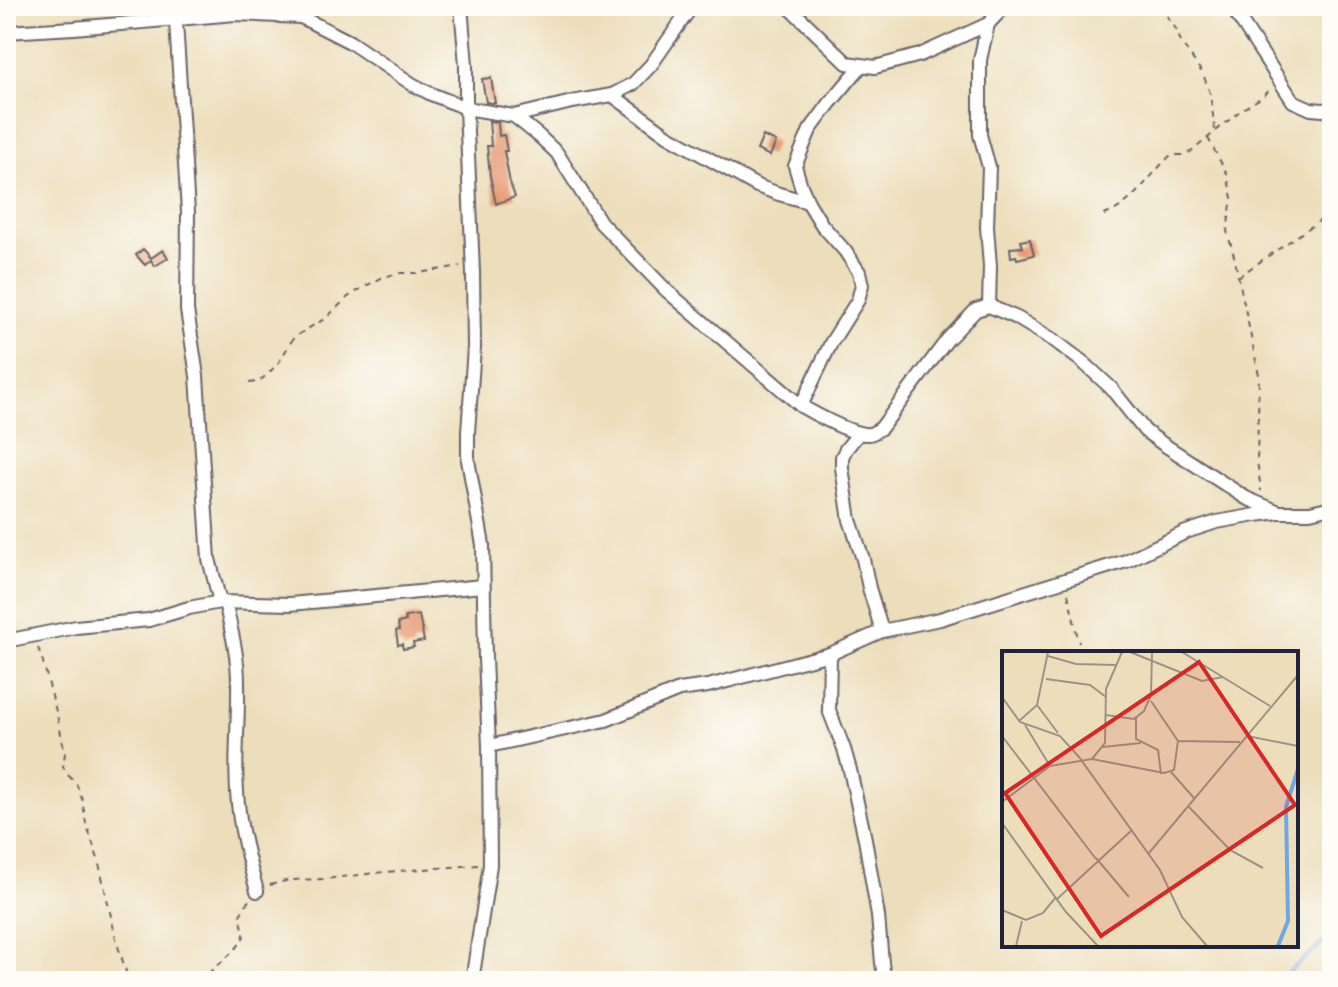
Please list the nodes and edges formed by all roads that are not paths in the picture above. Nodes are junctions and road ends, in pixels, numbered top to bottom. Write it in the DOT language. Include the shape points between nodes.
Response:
graph roads {
  1 [pos="461,6"];
  2 [pos="692,6"];
  3 [pos="788,6"];
  4 [pos="1005,6"];
  5 [pos="1231,6"];
  6 [pos="300,12"];
  7 [pos="175,13"];
  8 [pos="988,24"];
  9 [pos="6,32"];
  10 [pos="862,65"];
  11 [pos="612,95"];
  12 [pos="466,108"];
  13 [pos="1332,108"];
  14 [pos="514,116"];
  15 [pos="808,202"];
  16 [pos="989,306"];
  17 [pos="801,406"];
  18 [pos="859,433"];
  19 [pos="1332,507"];
  20 [pos="1279,512"];
  21 [pos="483,586"];
  22 [pos="222,602"];
  23 [pos="882,631"];
  24 [pos="6,641"];
  25 [pos="830,654"];
  26 [pos="489,746"];
  27 [pos="257,891"];
  28 [pos="472,981"];
  29 [pos="885,981"];
  1 -- 12 [label="street"];
  2 -- 11 [label="street" via="651,65 633,84"];
  3 -- 10 [label="street" via="847,63"];
  4 -- 8 [label="street"];
  5 -- 13 [label="street" via="1293,101"];
  6 -- 7 [label="street"];
  6 -- 12 [label="street" via="412,84"];
  7 -- 9 [label="street"];
  7 -- 22 [label="street" via="188,212 187,310 197,376 209,559"];
  8 -- 10 [label="street" via="920,55 875,67"];
  8 -- 16 [label="street" via="980,60 980,135 989,167"];
  10 -- 15 [label="street" via="810,130 799,155 795,166"];
  11 -- 14 [label="street"];
  11 -- 15 [label="street" via="667,135 757,186"];
  12 -- 14 [label="street"];
  12 -- 21 [label="street" via="474,347 468,460 483,545"];
  14 -- 17 [label="street" via="557,153 601,223 667,291"];
  15 -- 17 [label="street" via="859,272 862,285"];
  16 -- 18 [label="street" via="976,310 947,340 881,428"];
  16 -- 20 [label="street" via="1017,318 1084,363 1145,431 1222,484"];
  17 -- 18 [label="street"];
  18 -- 23 [label="street" via="842,457 842,468 850,520"];
  19 -- 20 [label="street"];
  20 -- 23 [label="street" via="1217,522 1065,580 940,619"];
  21 -- 22 [label="street" via="290,604"];
  21 -- 26 [label="street"];
  22 -- 24 [label="street" via="149,620"];
  22 -- 27 [label="street" via="235,644 238,679 239,812"];
  23 -- 25 [label="street"];
  25 -- 26 [label="street" via="679,690 606,720"];
  25 -- 29 [label="street" via="829,710 847,759 865,839"];
  26 -- 28 [label="street" via="490,865"];
}
